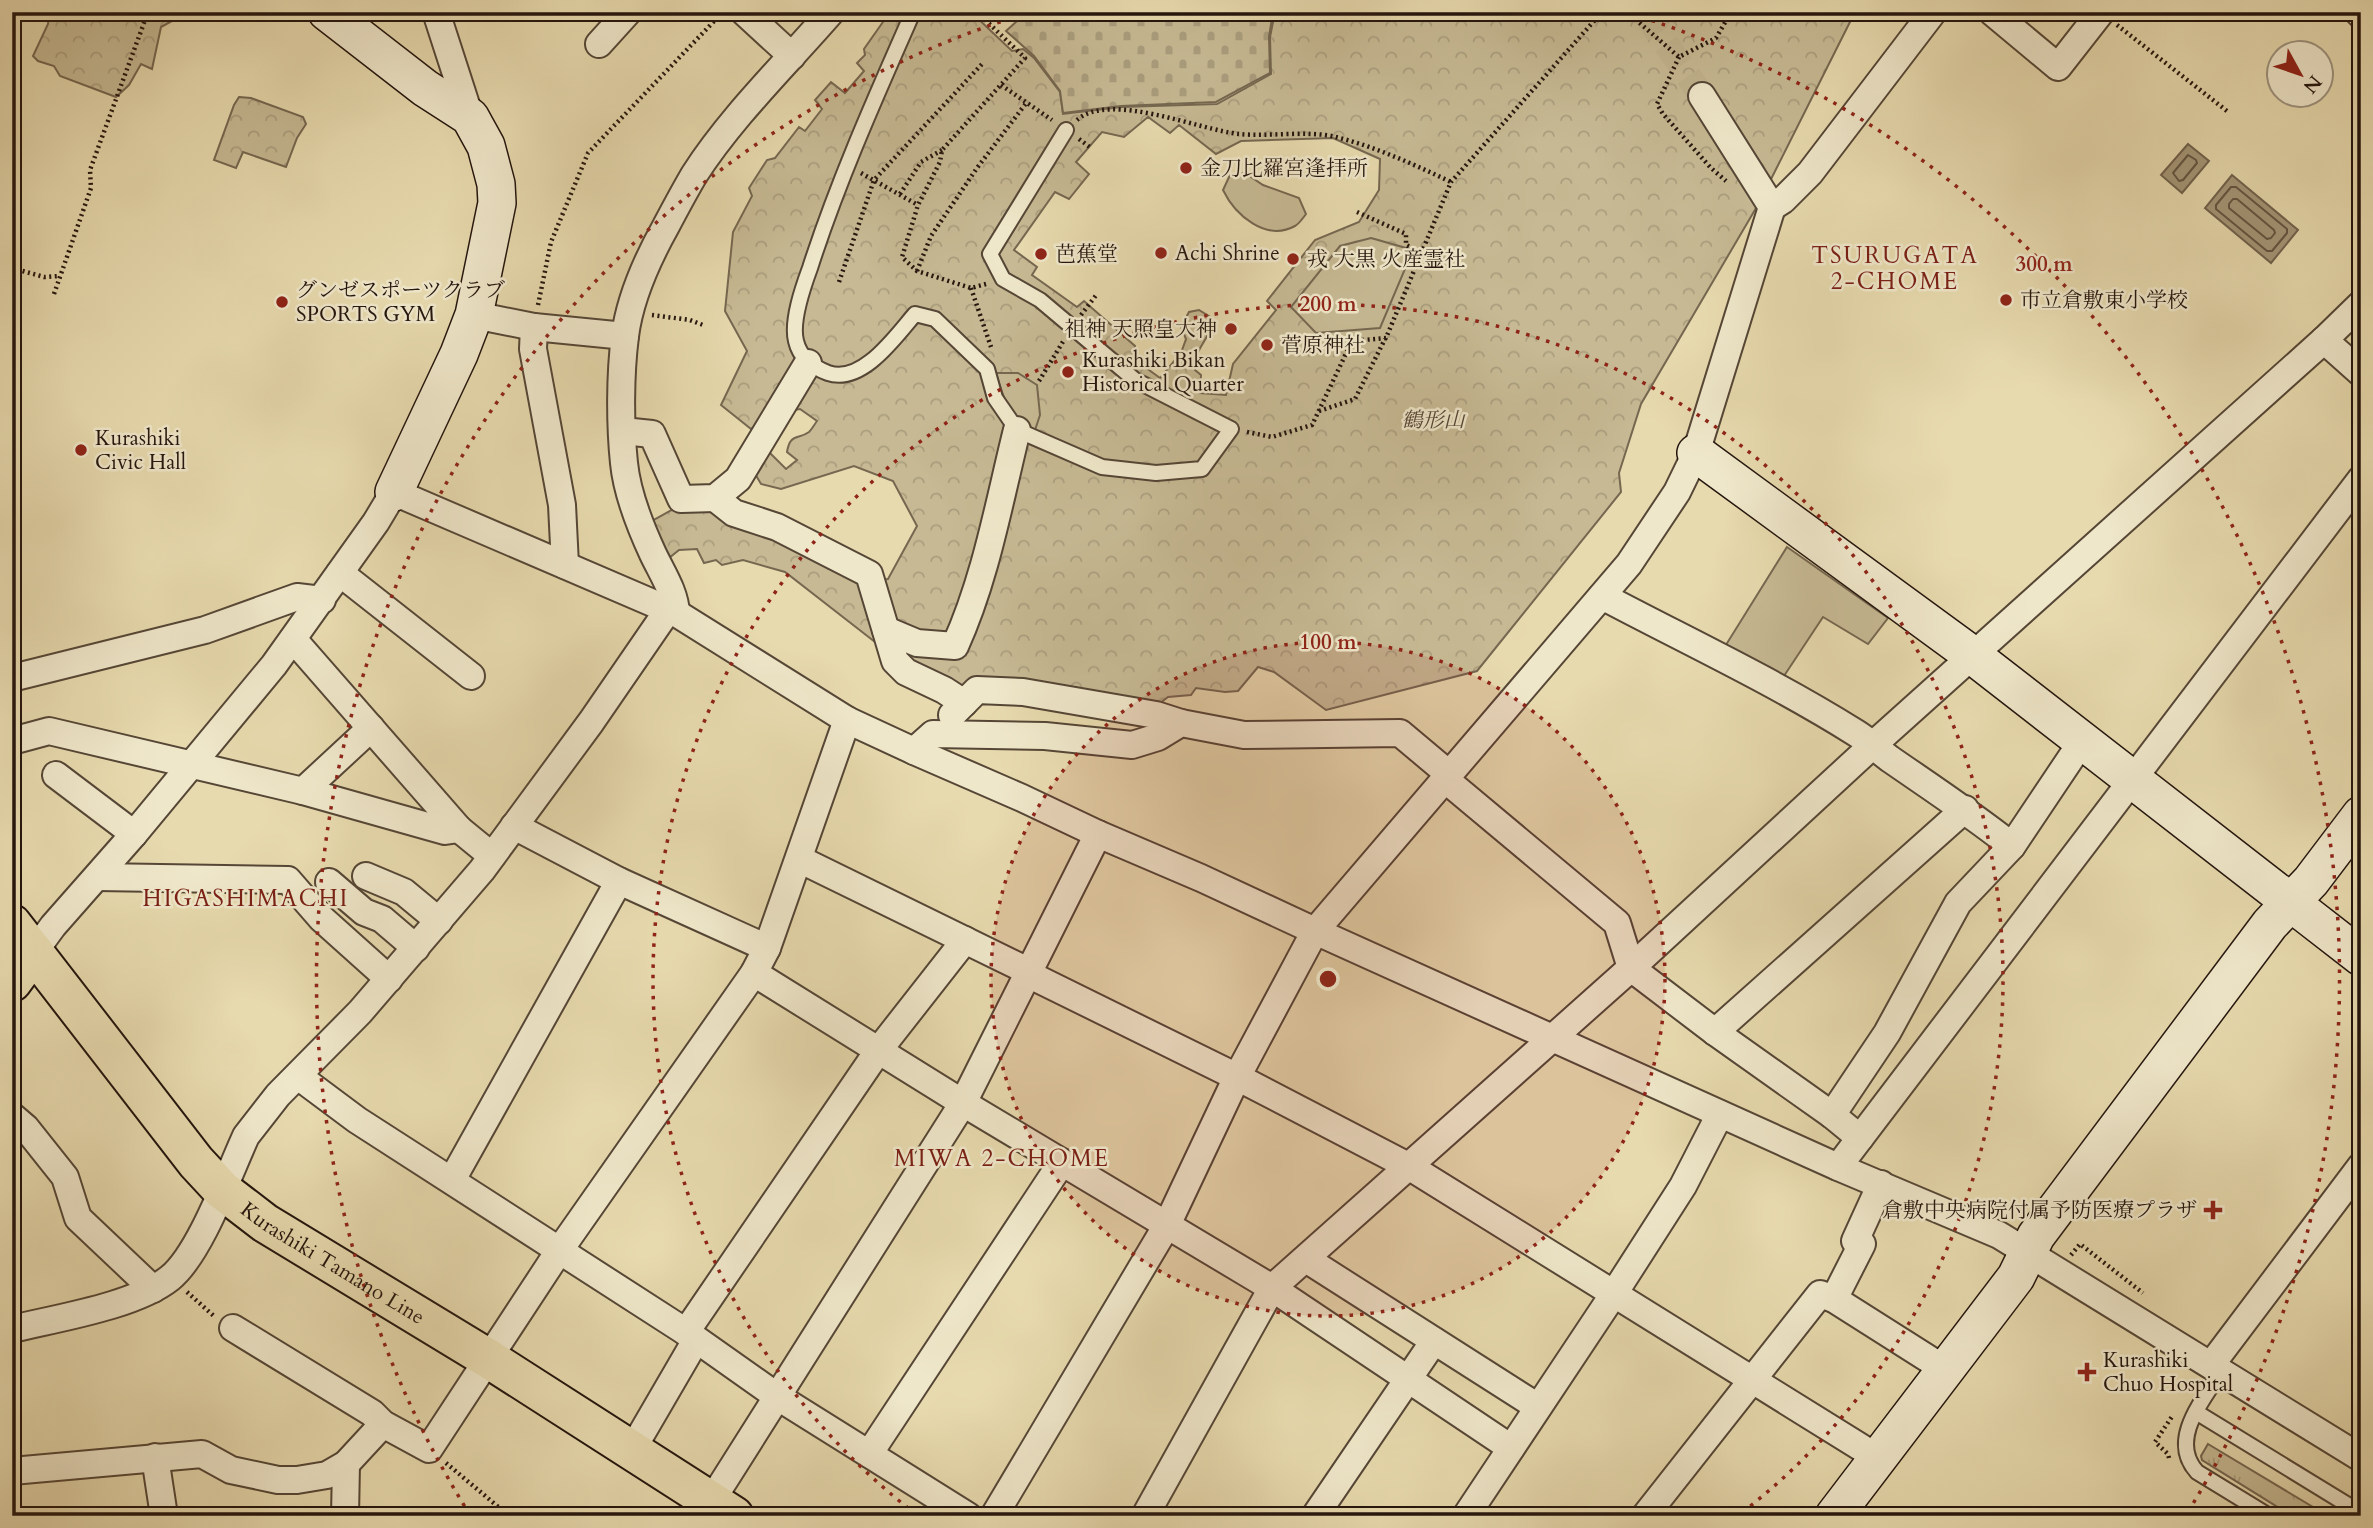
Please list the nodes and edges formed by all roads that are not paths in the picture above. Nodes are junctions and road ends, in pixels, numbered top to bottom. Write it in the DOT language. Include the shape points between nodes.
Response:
graph roads {
  1 [pos="327,12"];
  2 [pos="436,12"];
  3 [pos="628,12"];
  4 [pos="744,12"];
  5 [pos="831,12"];
  6 [pos="913,12"];
  7 [pos="1933,12"];
  8 [pos="1992,12"];
  9 [pos="2101,12"];
  10 [pos="599,44"];
  11 [pos="792,56"];
  12 [pos="1702,96"];
  13 [pos="470,117"];
  14 [pos="1066,130"];
  15 [pos="1772,207"];
  16 [pos="2361,304"];
  17 [pos="474,316"];
  18 [pos="628,324"];
  19 [pos="534,327"];
  20 [pos="2324,340"];
  21 [pos="808,363"];
  22 [pos="2361,373"];
  23 [pos="1017,430"];
  24 [pos="624,431"];
  25 [pos="1696,453"];
  26 [pos="2361,479"];
  27 [pos="394,492"];
  28 [pos="715,498"];
  29 [pos="565,565"];
  30 [pos="340,573"];
  31 [pos="1602,596"];
  32 [pos="322,600"];
  33 [pos="672,612"];
  34 [pos="886,630"];
  35 [pos="293,639"];
  36 [pos="1972,655"];
  37 [pos="471,676"];
  38 [pos="12,678"];
  39 [pos="964,703"];
  40 [pos="847,720"];
  41 [pos="1181,723"];
  42 [pos="371,728"];
  43 [pos="2083,740"];
  44 [pos="12,741"];
  45 [pos="924,742"];
  46 [pos="1874,744"];
  47 [pos="193,764"];
  48 [pos="56,775"];
  49 [pos="1448,777"];
  50 [pos="2134,779"];
  51 [pos="303,791"];
  52 [pos="1965,809"];
  53 [pos="2361,815"];
  54 [pos="514,826"];
  55 [pos="459,828"];
  56 [pos="134,834"];
  57 [pos="1098,834"];
  58 [pos="2012,846"];
  59 [pos="492,856"];
  60 [pos="799,859"];
  61 [pos="366,876"];
  62 [pos="97,877"];
  63 [pos="619,881"];
  64 [pos="329,882"];
  65 [pos="2290,904"];
  66 [pos="439,921"];
  67 [pos="1315,932"];
  68 [pos="23,938"];
  69 [pos="965,940"];
  70 [pos="416,948"];
  71 [pos="767,948"];
  72 [pos="2361,957"];
  73 [pos="1631,968"];
  74 [pos="1028,971"];
  75 [pos="754,973"];
  76 [pos="389,979"];
  77 [pos="12,982"];
  78 [pos="1715,1032"];
  79 [pos="1551,1038"];
  80 [pos="878,1051"];
  81 [pos="299,1076"];
  82 [pos="1237,1077"];
  83 [pos="963,1103"];
  84 [pos="1720,1114"];
  85 [pos="1832,1115"];
  86 [pos="12,1116"];
  87 [pos="1860,1138"];
  88 [pos="1062,1162"];
  89 [pos="2361,1166"];
  90 [pos="1410,1167"];
  91 [pos="1838,1167"];
  92 [pos="452,1180"];
  93 [pos="1881,1184"];
  94 [pos="222,1190"];
  95 [pos="1167,1225"];
  96 [pos="559,1251"];
  97 [pos="2027,1252"];
  98 [pos="1306,1259"];
  99 [pos="162,1283"];
  100 [pos="1272,1288"];
  101 [pos="1615,1292"];
  102 [pos="1834,1299"];
  103 [pos="233,1328"];
  104 [pos="12,1329"];
  105 [pos="691,1336"];
  106 [pos="1434,1340"];
  107 [pos="489,1359"];
  108 [pos="2216,1369"];
  109 [pos="1945,1370"];
  110 [pos="1752,1379"];
  111 [pos="1408,1380"];
  112 [pos="778,1397"];
  113 [pos="1538,1407"];
  114 [pos="2196,1412"];
  115 [pos="383,1424"];
  116 [pos="1511,1448"];
  117 [pos="632,1450"];
  118 [pos="869,1454"];
  119 [pos="155,1458"];
  120 [pos="1878,1458"];
  121 [pos="2361,1458"];
  122 [pos="346,1464"];
  123 [pos="12,1471"];
  124 [pos="716,1511"];
  125 [pos="1472,1513"];
  126 [pos="2360,1514"];
  127 [pos="164,1516"];
  128 [pos="345,1516"];
  129 [pos="968,1516"];
  130 [pos="995,1516"];
  131 [pos="1003,1516"];
  132 [pos="1145,1516"];
  133 [pos="1315,1516"];
  134 [pos="1645,1516"];
  135 [pos="1835,1516"];
  136 [pos="2269,1516"];
  1 -- 13 [label="street"];
  2 -- 13 [label="street"];
  3 -- 10 [label="street"];
  4 -- 11 [label="street"];
  5 -- 11 [label="street"];
  6 -- 21 [label="lane" via="822,229 798,303 796,340"];
  7 -- 15 [label="street" via="1810,173"];
  8 -- 9 [label="street" via="2058,67"];
  11 -- 18 [label="street" via="695,175 650,254"];
  12 -- 15 [label="street"];
  13 -- 17 [label="street" via="493,166 497,203"];
  14 -- 23 [label="lane" via="990,254 1003,279 1040,300 1135,380 1231,429 1202,469 1156,472 1102,467"];
  15 -- 25 [label="street"];
  16 -- 20 [label="street"];
  17 -- 19 [label="street"];
  17 -- 27 [label="street"];
  18 -- 19 [label="street"];
  18 -- 24 [label="street"];
  19 -- 29 [label="street" via="533,349 562,505"];
  20 -- 22 [label="street"];
  20 -- 36 [label="street"];
  21 -- 23 [label="lane" via="831,374 858,371 881,354 915,314 935,319 987,369 995,398"];
  21 -- 28 [label="street" via="738,479"];
  23 -- 34 [label="street" via="969,616 956,646 917,643"];
  24 -- 28 [label="street" via="652,434 681,499"];
  24 -- 33 [label="street" via="629,493 676,601"];
  25 -- 31 [label="street" via="1652,531"];
  25 -- 36 [label="street"];
  26 -- 50 [label="street"];
  27 -- 29 [label="street"];
  27 -- 30 [label="street"];
  28 -- 34 [label="street" via="734,513 777,527 869,574"];
  29 -- 33 [label="street"];
  30 -- 32 [label="street"];
  30 -- 37 [label="street"];
  31 -- 46 [label="street" via="1789,693"];
  31 -- 49 [label="street"];
  32 -- 35 [label="street"];
  32 -- 38 [label="street" via="297,597 205,630"];
  33 -- 40 [label="street"];
  33 -- 54 [label="street"];
  34 -- 39 [label="street" via="895,661"];
  35 -- 42 [label="street"];
  35 -- 47 [label="street"];
  36 -- 43 [label="street"];
  36 -- 46 [label="street"];
  39 -- 41 [label="street" via="977,690 1023,692"];
  39 -- 45 [label="street"];
  40 -- 45 [label="street"];
  40 -- 60 [label="street"];
  41 -- 45 [label="street" via="1132,745 1045,736"];
  41 -- 49 [label="street" via="1244,735 1400,733"];
  42 -- 51 [label="street"];
  42 -- 55 [label="street"];
  43 -- 50 [label="street"];
  43 -- 58 [label="street"];
  44 -- 47 [label="street" via="49,731"];
  45 -- 57 [label="street"];
  46 -- 52 [label="street"];
  46 -- 73 [label="street"];
  47 -- 51 [label="street"];
  47 -- 56 [label="street"];
  48 -- 56 [label="street"];
  49 -- 67 [label="street"];
  49 -- 73 [label="street" via="1617,923"];
  50 -- 65 [label="street"];
  50 -- 87 [label="street"];
  51 -- 55 [label="street" via="445,831"];
  52 -- 58 [label="street"];
  52 -- 78 [label="street"];
  53 -- 65 [label="street"];
  54 -- 59 [label="street"];
  54 -- 63 [label="street"];
  55 -- 59 [label="street"];
  56 -- 62 [label="street"];
  57 -- 67 [label="street"];
  57 -- 74 [label="street"];
  58 -- 85 [label="street" via="1958,903 1887,1033"];
  59 -- 66 [label="street"];
  60 -- 69 [label="street"];
  60 -- 71 [label="street"];
  61 -- 66 [label="street" via="404,892"];
  62 -- 68 [label="street" via="53,926"];
  62 -- 76 [label="street" via="288,880 321,918"];
  63 -- 71 [label="street"];
  63 -- 92 [label="street"];
  64 -- 70 [label="street"];
  65 -- 72 [label="street"];
  65 -- 97 [label="street" via="2270,924"];
  66 -- 70 [label="street"];
  67 -- 79 [label="street"];
  67 -- 82 [label="street"];
  68 -- 77 [label="main road"];
  68 -- 94 [label="main road, Kurashiki Tamano Line"];
  69 -- 74 [label="street"];
  69 -- 80 [label="street"];
  70 -- 76 [label="street"];
  71 -- 75 [label="street"];
  73 -- 78 [label="street"];
  73 -- 79 [label="street"];
  74 -- 82 [label="street"];
  74 -- 83 [label="street"];
  75 -- 80 [label="street"];
  75 -- 96 [label="street"];
  76 -- 81 [label="street"];
  78 -- 85 [label="street"];
  79 -- 84 [label="street"];
  79 -- 90 [label="street"];
  80 -- 83 [label="street"];
  80 -- 105 [label="street"];
  81 -- 92 [label="street" via="357,1120"];
  81 -- 94 [label="street" via="251,1128"];
  82 -- 90 [label="street"];
  82 -- 95 [label="street"];
  83 -- 88 [label="street"];
  83 -- 112 [label="street"];
  84 -- 91 [label="street"];
  84 -- 101 [label="street" via="1683,1186"];
  85 -- 87 [label="street"];
  86 -- 99 [label="street" via="65,1177 78,1217"];
  87 -- 91 [label="street"];
  88 -- 95 [label="street"];
  88 -- 118 [label="street"];
  89 -- 108 [label="street"];
  90 -- 98 [label="street"];
  90 -- 101 [label="street"];
  91 -- 93 [label="street"];
  92 -- 96 [label="street"];
  93 -- 97 [label="street" via="1999,1235"];
  93 -- 102 [label="street" via="1855,1241 1862,1244"];
  94 -- 99 [label="street" via="194,1247"];
  94 -- 107 [label="main road, Kurashiki Tamano Line" via="265,1223"];
  95 -- 100 [label="street"];
  95 -- 130 [label="street"];
  96 -- 105 [label="street"];
  96 -- 107 [label="street"];
  97 -- 108 [label="street"];
  97 -- 109 [label="street" via="2015,1277"];
  98 -- 100 [label="street"];
  98 -- 106 [label="street"];
  99 -- 104 [label="street" via="136,1298"];
  100 -- 111 [label="street"];
  100 -- 132 [label="street"];
  101 -- 110 [label="street"];
  101 -- 113 [label="street"];
  102 -- 109 [label="street"];
  102 -- 110 [label="street" via="1820,1294"];
  103 -- 115 [label="street"];
  105 -- 112 [label="street"];
  105 -- 117 [label="street"];
  106 -- 111 [label="street"];
  106 -- 113 [label="street"];
  107 -- 115 [label="street" via="429,1448"];
  107 -- 117 [label="main road, Kurashiki Tamano Line"];
  108 -- 114 [label="lane"];
  108 -- 121 [label="street"];
  109 -- 120 [label="street"];
  110 -- 120 [label="street"];
  110 -- 134 [label="street"];
  111 -- 116 [label="street"];
  111 -- 133 [label="street"];
  112 -- 118 [label="street"];
  112 -- 124 [label="street"];
  113 -- 116 [label="street"];
  114 -- 126 [label="lane"];
  114 -- 136 [label="lane" via="2187,1433 2189,1464"];
  115 -- 122 [label="street"];
  116 -- 125 [label="street"];
  117 -- 124 [label="main road, Kurashiki Tamano Line"];
  118 -- 129 [label="street"];
  119 -- 122 [label="street" via="202,1454 230,1470 278,1480 327,1475"];
  119 -- 123 [label="street"];
  119 -- 127 [label="street"];
  120 -- 135 [label="street"];
  122 -- 128 [label="street"];
  130 -- 131 [label="street"];
}
